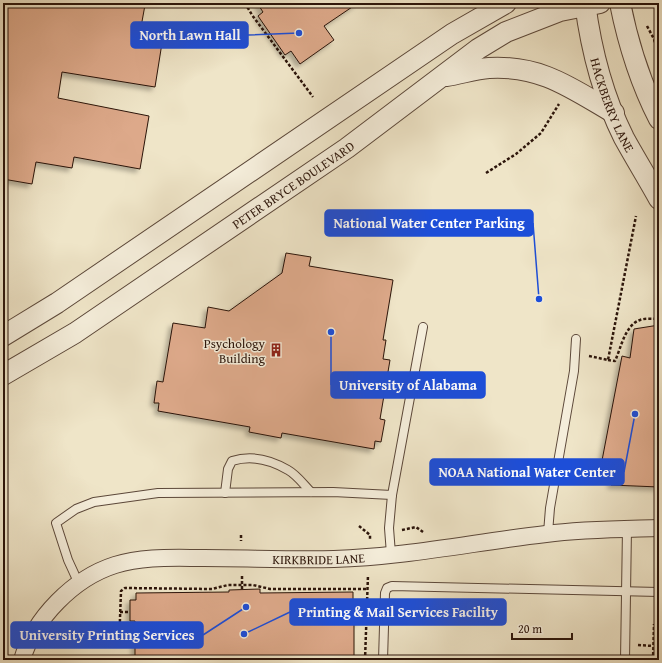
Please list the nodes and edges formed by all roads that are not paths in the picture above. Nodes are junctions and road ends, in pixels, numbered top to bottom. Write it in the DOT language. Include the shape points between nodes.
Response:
graph roads {
  1 [pos="506,3"];
  2 [pos="620,3"];
  3 [pos="590,4"];
  4 [pos="440,78"];
  5 [pos="614,113"];
  6 [pos="659,119"];
  7 [pos="659,199"];
  8 [pos="423,327"];
  9 [pos="3,336"];
  10 [pos="576,339"];
  11 [pos="3,375"];
  12 [pos="311,492"];
  13 [pos="225,493"];
  14 [pos="392,495"];
  15 [pos="627,528"];
  16 [pos="659,528"];
  17 [pos="548,533"];
  18 [pos="391,554"];
  19 [pos="79,584"];
  20 [pos="627,591"];
  21 [pos="659,592"];
  22 [pos="22,660"];
  23 [pos="383,660"];
  24 [pos="625,660"];
  1 -- 9 [label="street" via="452,34 57,303"];
  2 -- 6 [label="street" via="628,41"];
  3 -- 4 [label="street, PETER BRYCE BOULEVARD" via="560,11 506,32 478,49"];
  3 -- 5 [label="street, HACKBERRY LANE" via="593,50"];
  4 -- 5 [label="street" via="488,68 521,69 559,81"];
  4 -- 11 [label="street, PETER BRYCE BOULEVARD" via="347,148 223,233 75,333"];
  5 -- 7 [label="street, HACKBERRY LANE" via="624,137"];
  8 -- 14 [label="lane"];
  10 -- 17 [label="lane" via="574,371"];
  12 -- 13 [label="lane"];
  12 -- 13 [label="lane" via="289,471 263,459 245,457 232,461 228,469"];
  12 -- 14 [label="lane"];
  13 -- 19 [label="lane" via="158,493 94,502 76,509 56,523"];
  14 -- 18 [label="lane" via="389,528"];
  15 -- 16 [label="street, KIRKBRIDE LANE"];
  15 -- 17 [label="street, KIRKBRIDE LANE"];
  15 -- 20 [label="lane"];
  17 -- 18 [label="street, KIRKBRIDE LANE"];
  18 -- 19 [label="street, KIRKBRIDE LANE" via="334,559 134,560 114,565"];
  19 -- 22 [label="street, KIRKBRIDE LANE" via="49,611 34,634"];
  20 -- 21 [label="lane"];
  20 -- 23 [label="lane" via="392,586 387,588 385,593"];
  20 -- 24 [label="lane"];
}
